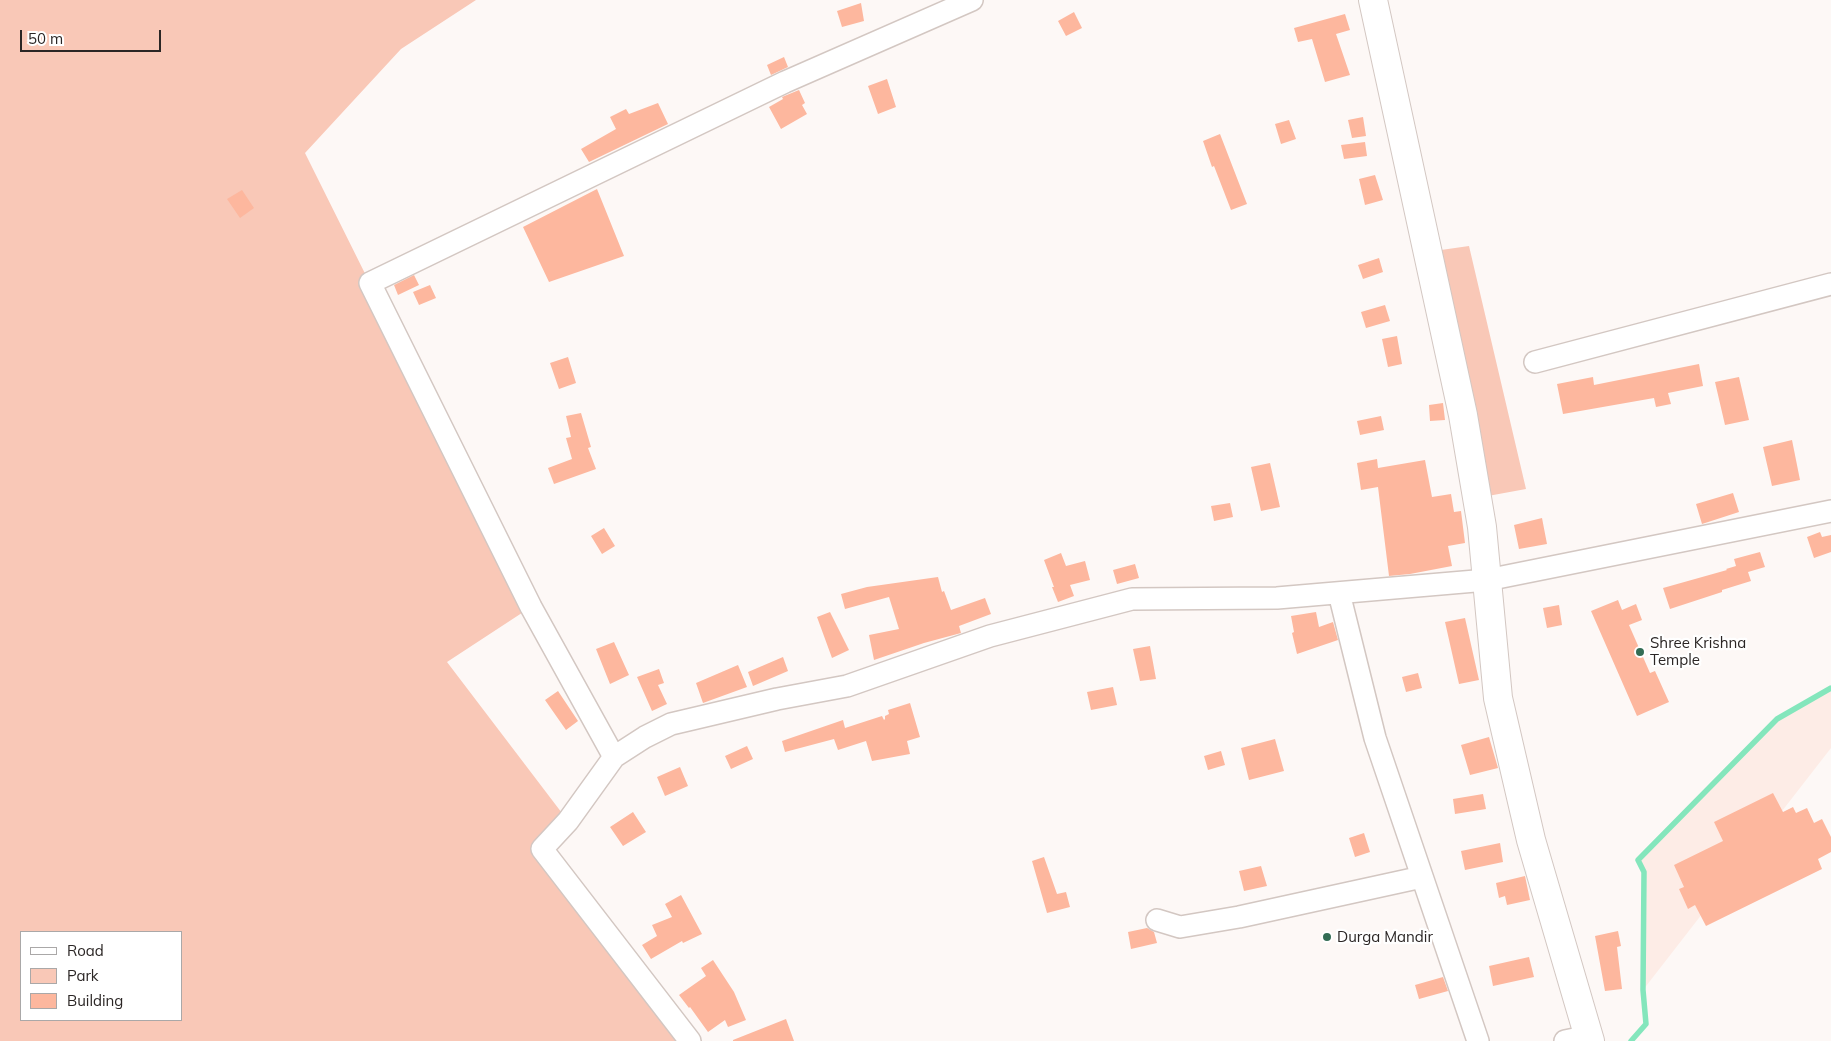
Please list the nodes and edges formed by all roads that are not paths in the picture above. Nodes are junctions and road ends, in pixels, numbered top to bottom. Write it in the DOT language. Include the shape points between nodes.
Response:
graph roads {
  1 [pos="972,0"];
  2 [pos="1373,0"];
  3 [pos="1831,284"];
  4 [pos="1535,362"];
  5 [pos="1831,511"];
  6 [pos="1487,580"];
  7 [pos="1339,593"];
  8 [pos="614,757"];
  9 [pos="1422,877"];
  10 [pos="1157,920"];
  11 [pos="1581,1039"];
  12 [pos="690,1041"];
  13 [pos="1478,1041"];
  1 -- 8 [label="street" via="786,82 370,282 527,598"];
  2 -- 6 [label="main road" via="1463,416 1482,528"];
  3 -- 4 [label="street"];
  5 -- 6 [label="street"];
  6 -- 7 [label="street"];
  6 -- 11 [label="main road" via="1498,698"];
  7 -- 8 [label="street" via="1277,598 1132,599 990,636 847,686 671,724"];
  7 -- 9 [label="street" via="1375,738"];
  8 -- 12 [label="street" via="568,821 542,849"];
  9 -- 10 [label="street" via="1262,913 1180,927"];
  9 -- 13 [label="street"];
}
